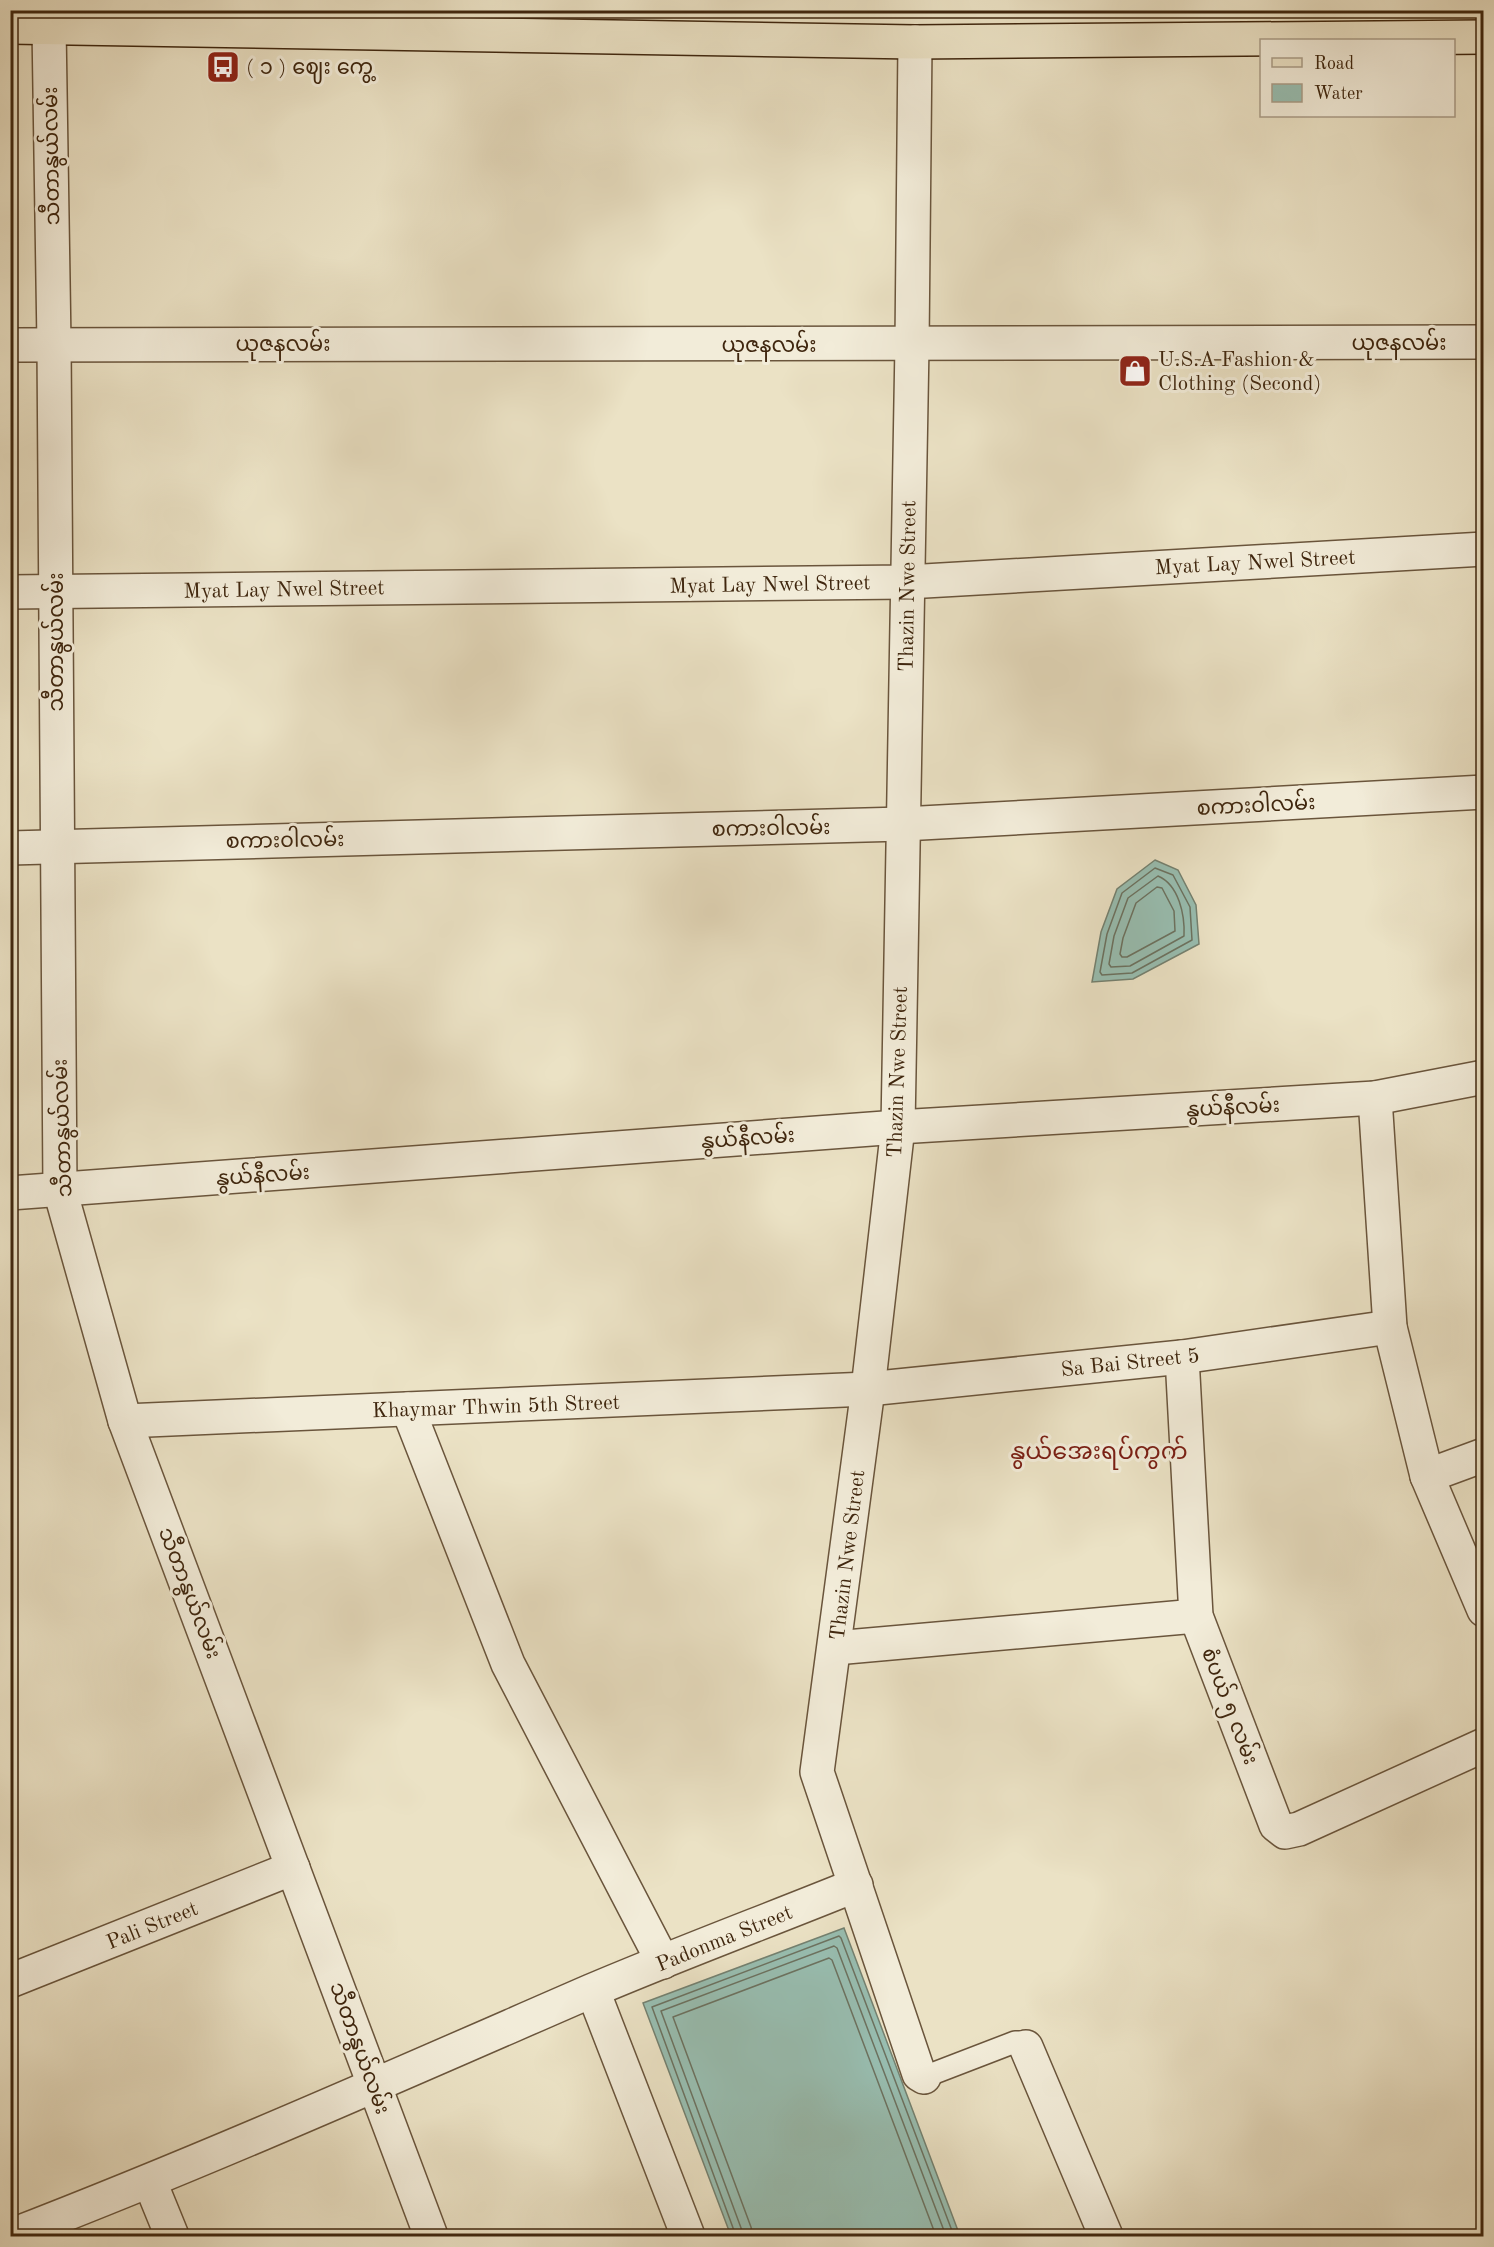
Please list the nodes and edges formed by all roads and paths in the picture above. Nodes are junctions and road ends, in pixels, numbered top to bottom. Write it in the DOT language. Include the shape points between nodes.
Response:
graph roads {
  1 [pos="10,27"];
  2 [pos="49,27"];
  3 [pos="1484,37"];
  4 [pos="915,42"];
  5 [pos="1484,342"];
  6 [pos="54,344"];
  7 [pos="10,345"];
  8 [pos="912,345"];
  9 [pos="1484,549"];
  10 [pos="907,582"];
  11 [pos="56,591"];
  12 [pos="10,592"];
  13 [pos="1484,792"];
  14 [pos="903,824"];
  15 [pos="57,846"];
  16 [pos="10,848"];
  17 [pos="1484,1077"];
  18 [pos="1375,1098"];
  19 [pos="898,1127"];
  20 [pos="60,1190"];
  21 [pos="10,1193"];
  22 [pos="1390,1327"];
  23 [pos="1182,1357"];
  24 [pos="868,1389"];
  25 [pos="408,1409"];
  26 [pos="125,1421"];
  27 [pos="1484,1455"];
  28 [pos="1427,1476"];
  29 [pos="1484,1610"];
  30 [pos="1196,1616"];
  31 [pos="835,1648"];
  32 [pos="1484,1745"];
  33 [pos="293,1868"];
  34 [pos="856,1885"];
  35 [pos="663,1962"];
  36 [pos="10,1981"];
  37 [pos="593,1991"];
  38 [pos="1026,2047"];
  39 [pos="924,2077"];
  40 [pos="374,2087"];
  41 [pos="150,2182"];
  42 [pos="10,2236"];
  43 [pos="172,2236"];
  44 [pos="431,2236"];
  45 [pos="688,2236"];
  46 [pos="1106,2236"];
  1 -- 2 [label="main road"];
  2 -- 4 [label="main road"];
  2 -- 6 [label="street, သီတာနွယ်လမ်း"];
  3 -- 4 [label="main road"];
  4 -- 8 [label="street, Thazin Nwe Street"];
  5 -- 8 [label="street, ယုဇနလမ်း"];
  6 -- 7 [label="street, ယုဇနလမ်း"];
  6 -- 8 [label="street, ယုဇနလမ်း"];
  6 -- 11 [label="street, သီတာနွယ်လမ်း"];
  8 -- 10 [label="street, Thazin Nwe Street"];
  9 -- 10 [label="street, Myat Lay Nwel Street"];
  10 -- 11 [label="street, Myat Lay Nwel Street"];
  10 -- 14 [label="street, Thazin Nwe Street"];
  11 -- 12 [label="street, Myat Lay Nwel Street"];
  11 -- 15 [label="street, သီတာနွယ်လမ်း"];
  13 -- 14 [label="street, စကား၀ါလမ်း"];
  14 -- 15 [label="street, စကား၀ါလမ်း"];
  14 -- 19 [label="street, Thazin Nwe Street"];
  15 -- 16 [label="street, စကား၀ါလမ်း"];
  15 -- 20 [label="street, သီတာနွယ်လမ်း"];
  17 -- 18 [label="street, နွယ်နီလမ်း"];
  18 -- 19 [label="street, နွယ်နီလမ်း"];
  18 -- 22 [label="street"];
  19 -- 20 [label="street, နွယ်နီလမ်း"];
  19 -- 24 [label="street, Thazin Nwe Street"];
  20 -- 21 [label="street, နွယ်နီလမ်း"];
  20 -- 26 [label="street, သီတာနွယ်လမ်း"];
  22 -- 23 [label="street, Sa Bai Street 5"];
  22 -- 28 [label="street"];
  23 -- 24 [label="street, Sa Bai Street 5"];
  23 -- 30 [label="street, စံပယ် ၅ လမ်း"];
  24 -- 25 [label="street, Khaymar Thwin 5th Street"];
  24 -- 31 [label="street, Thazin Nwe Street"];
  25 -- 26 [label="street, Khaymar Thwin 5th Street"];
  25 -- 35 [label="street" via="508,1664"];
  26 -- 33 [label="street, သီတာနွယ်လမ်း"];
  27 -- 28 [label="street"];
  28 -- 29 [label="street"];
  30 -- 31 [label="street"];
  30 -- 32 [label="street, စံပယ် ၅ လမ်း" via="1276,1825 1285,1832"];
  31 -- 34 [label="street, Thazin Nwe Street" via="817,1772"];
  33 -- 36 [label="street, Pali Street"];
  33 -- 40 [label="street, သီတာနွယ်လမ်း"];
  34 -- 35 [label="street, Padonma Street"];
  34 -- 39 [label="street, Thazin Nwe Street" via="919,2074"];
  35 -- 37 [label="street, Padonma Street"];
  37 -- 40 [label="street, Padonma Street"];
  37 -- 45 [label="street"];
  38 -- 39 [label="lane" via="1015,2042"];
  38 -- 46 [label="street"];
  40 -- 41 [label="street, Padonma Street"];
  40 -- 44 [label="street, သီတာနွယ်လမ်း"];
  41 -- 42 [label="street, Padonma Street"];
  41 -- 43 [label="street"];
}
